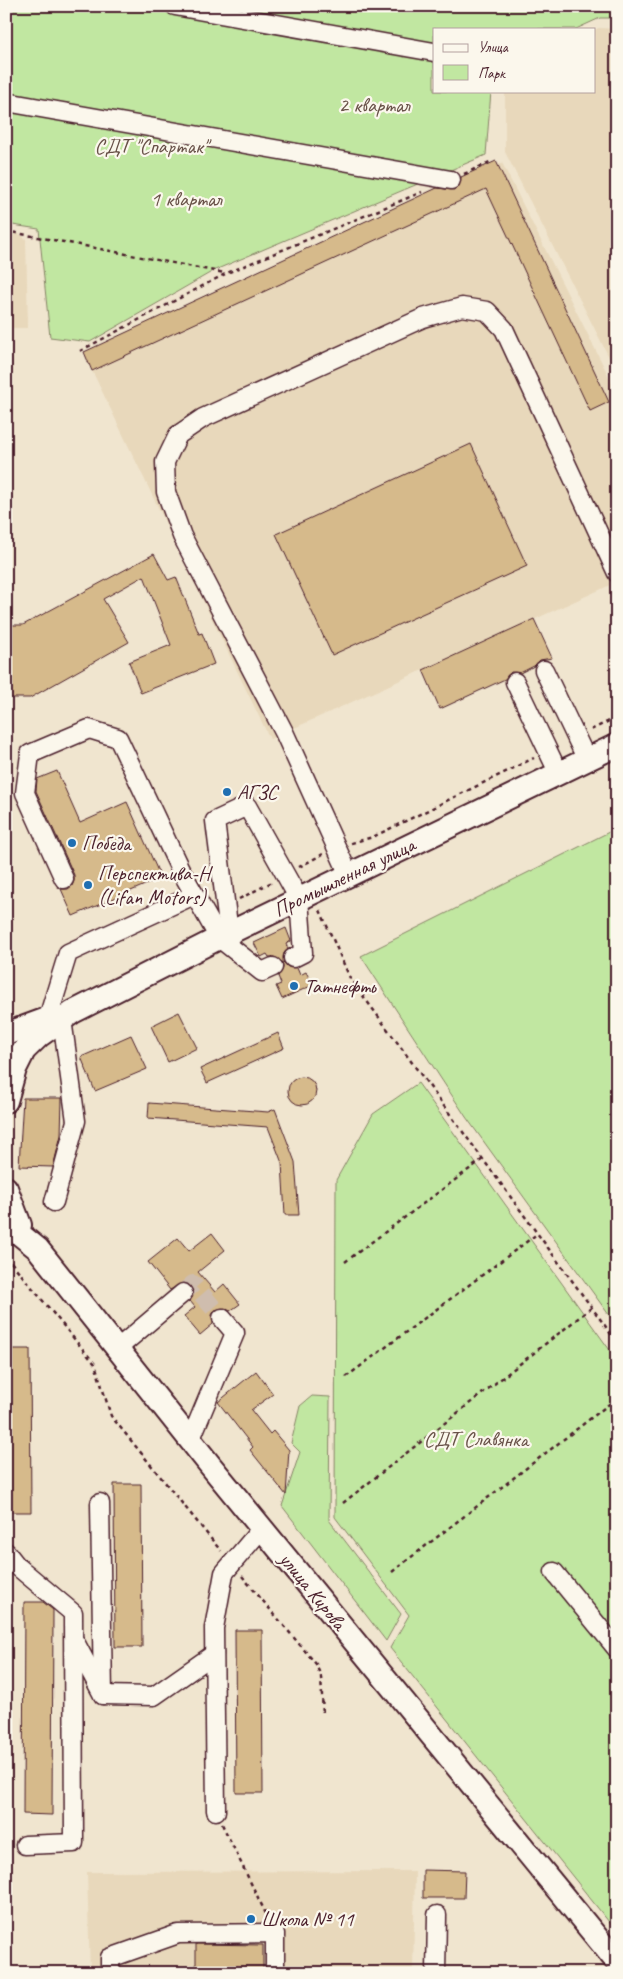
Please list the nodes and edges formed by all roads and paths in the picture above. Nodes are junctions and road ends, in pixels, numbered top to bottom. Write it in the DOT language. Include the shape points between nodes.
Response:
graph roads {
  1 [pos="175,6"];
  2 [pos="433,52"];
  3 [pos="6,102"];
  4 [pos="492,161"];
  5 [pos="451,180"];
  6 [pos="424,191"];
  7 [pos="6,231"];
  8 [pos="227,273"];
  9 [pos="80,351"];
  10 [pos="617,574"];
  11 [pos="544,670"];
  12 [pos="515,682"];
  13 [pos="617,717"];
  14 [pos="576,737"];
  15 [pos="617,746"];
  16 [pos="548,751"];
  17 [pos="587,760"];
  18 [pos="559,774"];
  19 [pos="337,847"];
  20 [pos="296,869"];
  21 [pos="349,875"];
  22 [pos="64,879"];
  23 [pos="276,880"];
  24 [pos="194,895"];
  25 [pos="306,896"];
  26 [pos="238,900"];
  27 [pos="224,935"];
  28 [pos="292,958"];
  29 [pos="273,967"];
  30 [pos="61,1016"];
  31 [pos="6,1034"];
  32 [pos="26,1050"];
  33 [pos="6,1068"];
  34 [pos="6,1101"];
  35 [pos="482,1159"];
  36 [pos="6,1188"];
  37 [pos="54,1202"];
  38 [pos="11,1218"];
  39 [pos="537,1234"];
  40 [pos="6,1256"];
  41 [pos="345,1262"];
  42 [pos="184,1292"];
  43 [pos="592,1308"];
  44 [pos="222,1318"];
  45 [pos="617,1342"];
  46 [pos="117,1348"];
  47 [pos="346,1377"];
  48 [pos="617,1398"];
  49 [pos="190,1441"];
  50 [pos="100,1503"];
  51 [pos="343,1503"];
  52 [pos="262,1528"];
  53 [pos="6,1552"];
  54 [pos="232,1564"];
  55 [pos="392,1572"];
  56 [pos="554,1572"];
  57 [pos="73,1639"];
  58 [pos="617,1649"];
  59 [pos="214,1654"];
  60 [pos="104,1695"];
  61 [pos="323,1715"];
  62 [pos="216,1811"];
  63 [pos="25,1845"];
  64 [pos="437,1915"];
  65 [pos="275,1933"];
  66 [pos="617,1962"];
  67 [pos="110,1973"];
  68 [pos="275,1973"];
  69 [pos="436,1973"];
  1 -- 2 [label="lane"];
  3 -- 5 [label="lane"];
  4 -- 5 [label="path"];
  6 -- 8 [label="path"];
  7 -- 8 [label="path"];
  8 -- 9 [label="path"];
  10 -- 19 [label="lane" via="504,329 487,311 462,307 423,318 203,418 178,435 165,462 166,492 182,536 284,732"];
  11 -- 14 [label="lane"];
  12 -- 16 [label="lane"];
  13 -- 14 [label="path"];
  14 -- 17 [label="lane"];
  15 -- 17 [label="main road, Промышленная улица"];
  16 -- 18 [label="lane"];
  16 -- 19 [label="path" via="373,837"];
  17 -- 18 [label="main road, Промышленная улица"];
  18 -- 21 [label="main road, Промышленная улица"];
  19 -- 20 [label="path"];
  19 -- 21 [label="lane"];
  21 -- 25 [label="main road, Промышленная улица"];
  22 -- 24 [label="lane" via="25,793 30,754 89,729 118,738"];
  23 -- 26 [label="path"];
  24 -- 27 [label="lane"];
  24 -- 30 [label="lane" via="68,953"];
  25 -- 27 [label="main road, Промышленная улица"];
  25 -- 27 [label="lane" via="247,806 215,821"];
  25 -- 28 [label="lane" via="303,953"];
  25 -- 35 [label="path" via="350,978"];
  27 -- 29 [label="lane" via="262,972"];
  27 -- 30 [label="main road, Промышленная улица"];
  30 -- 31 [label="main road"];
  30 -- 32 [label="main road"];
  30 -- 37 [label="lane" via="76,1121"];
  32 -- 33 [label="main road"];
  32 -- 34 [label="main road" via="15,1069"];
  35 -- 39 [label="path"];
  35 -- 41 [label="path"];
  36 -- 38 [label="main road"];
  38 -- 46 [label="main road, улица Кирова"];
  39 -- 43 [label="path"];
  39 -- 47 [label="path"];
  40 -- 54 [label="path" via="95,1364 111,1416"];
  42 -- 46 [label="lane"];
  43 -- 45 [label="path"];
  43 -- 51 [label="path"];
  44 -- 49 [label="lane" via="234,1333"];
  46 -- 49 [label="main road, улица Кирова"];
  48 -- 55 [label="path"];
  49 -- 52 [label="main road, улица Кирова"];
  50 -- 60 [label="lane"];
  52 -- 54 [label="lane"];
  52 -- 66 [label="main road, улица Кирова"];
  53 -- 57 [label="lane" via="17,1566 73,1612"];
  54 -- 59 [label="lane" via="224,1573 214,1628"];
  54 -- 61 [label="path" via="316,1664 321,1677"];
  56 -- 58 [label="lane"];
  57 -- 60 [label="lane"];
  57 -- 63 [label="lane" via="74,1843"];
  59 -- 60 [label="lane" via="154,1696"];
  59 -- 62 [label="lane"];
  62 -- 65 [label="path"];
  64 -- 69 [label="lane"];
  65 -- 67 [label="lane" via="178,1934 110,1958"];
  65 -- 68 [label="lane"];
}
